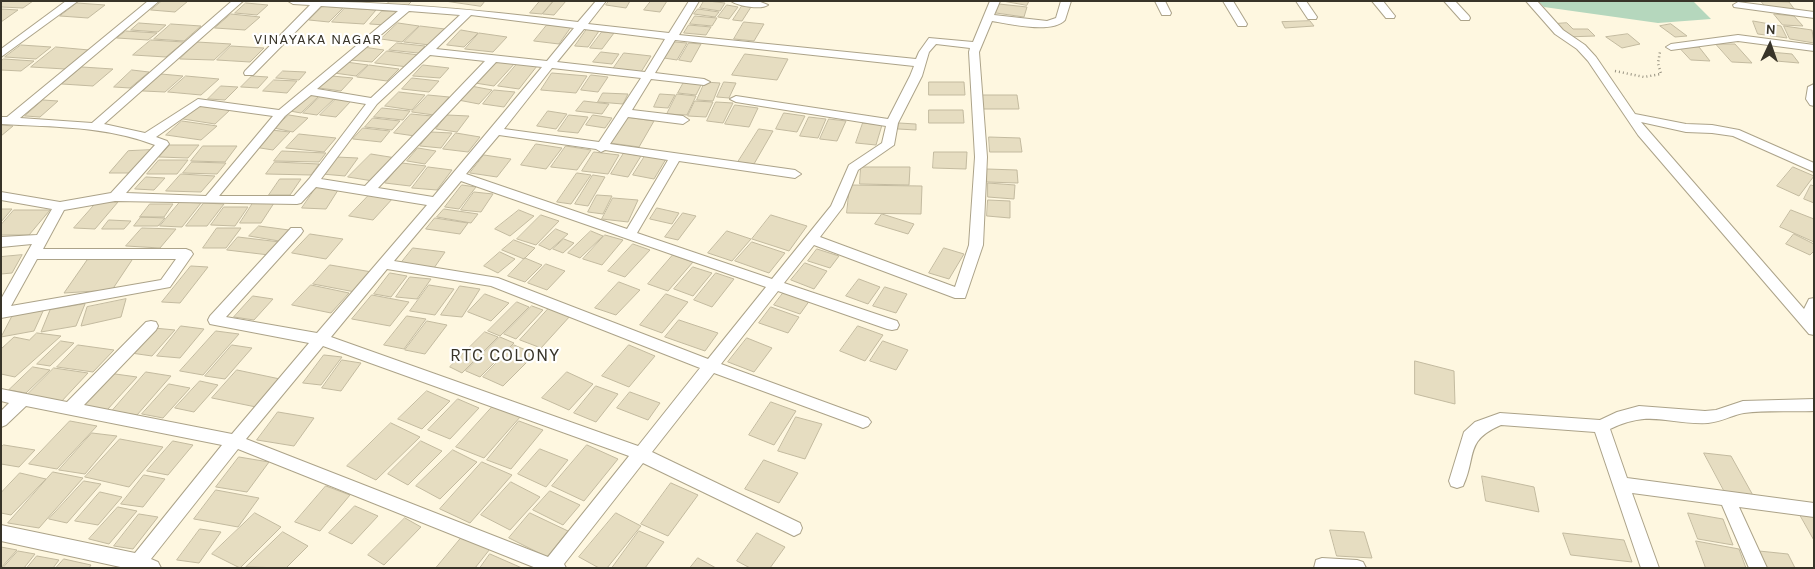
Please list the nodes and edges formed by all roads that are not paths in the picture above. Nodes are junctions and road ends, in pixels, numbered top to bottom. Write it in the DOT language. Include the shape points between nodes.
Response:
graph roads {
  1 [pos="73,1"];
  2 [pos="154,1"];
  3 [pos="238,1"];
  4 [pos="293,1"];
  5 [pos="438,1"];
  6 [pos="601,1"];
  7 [pos="694,1"];
  8 [pos="736,1"];
  9 [pos="994,1"];
  10 [pos="1066,1"];
  11 [pos="1160,1"];
  12 [pos="1228,1"];
  13 [pos="1301,1"];
  14 [pos="1377,1"];
  15 [pos="1449,1"];
  16 [pos="1530,1"];
  17 [pos="318,3"];
  18 [pos="380,4"];
  19 [pos="763,5"];
  20 [pos="1738,5"];
  21 [pos="406,9"];
  22 [pos="427,10"];
  23 [pos="469,12"];
  24 [pos="1166,13"];
  25 [pos="1814,15"];
  26 [pos="1390,16"];
  27 [pos="988,17"];
  28 [pos="1312,17"];
  29 [pos="1466,18"];
  30 [pos="583,24"];
  31 [pos="1242,24"];
  32 [pos="672,37"];
  33 [pos="977,46"];
  34 [pos="1671,46"];
  35 [pos="1813,50"];
  36 [pos="427,52"];
  37 [pos="1,54"];
  38 [pos="494,58"];
  39 [pos="920,63"];
  40 [pos="548,66"];
  41 [pos="249,73"];
  42 [pos="647,75"];
  43 [pos="704,82"];
  44 [pos="1814,87"];
  45 [pos="309,91"];
  46 [pos="736,98"];
  47 [pos="373,102"];
  48 [pos="1814,103"];
  49 [pos="625,113"];
  50 [pos="281,114"];
  51 [pos="1630,116"];
  52 [pos="683,120"];
  53 [pos="5,121"];
  54 [pos="892,123"];
  55 [pos="94,127"];
  56 [pos="496,131"];
  57 [pos="148,137"];
  58 [pos="601,148"];
  59 [pos="675,158"];
  60 [pos="1814,168"];
  61 [pos="795,174"];
  62 [pos="458,176"];
  63 [pos="313,182"];
  64 [pos="368,191"];
  65 [pos="1,196"];
  66 [pos="115,197"];
  67 [pos="209,200"];
  68 [pos="29,201"];
  69 [pos="436,202"];
  70 [pos="1,203"];
  71 [pos="60,206"];
  72 [pos="296,230"];
  73 [pos="629,236"];
  74 [pos="42,239"];
  75 [pos="812,239"];
  76 [pos="1,242"];
  77 [pos="33,254"];
  78 [pos="384,264"];
  79 [pos="776,285"];
  80 [pos="1814,303"];
  81 [pos="1,313"];
  82 [pos="892,325"];
  83 [pos="1810,325"];
  84 [pos="151,326"];
  85 [pos="320,339"];
  86 [pos="711,366"];
  87 [pos="1,395"];
  88 [pos="22,400"];
  89 [pos="1814,406"];
  90 [pos="70,409"];
  91 [pos="1,420"];
  92 [pos="863,422"];
  93 [pos="1601,426"];
  94 [pos="235,441"];
  95 [pos="640,453"];
  96 [pos="1457,481"];
  97 [pos="1621,484"];
  98 [pos="1727,498"];
  99 [pos="1814,510"];
  100 [pos="794,528"];
  101 [pos="1,533"];
  102 [pos="142,566"];
  103 [pos="553,567"];
  104 [pos="1322,568"];
  105 [pos="1357,568"];
  106 [pos="1650,568"];
  107 [pos="1758,568"];
  1 -- 37 [label="street"];
  2 -- 53 [label="street"];
  3 -- 55 [label="street"];
  4 -- 17 [label="street"];
  5 -- 22 [label="street"];
  6 -- 30 [label="street"];
  7 -- 32 [label="street"];
  8 -- 19 [label="street"];
  9 -- 27 [label="street"];
  10 -- 27 [label="street" via="1057,23"];
  11 -- 24 [label="street"];
  12 -- 31 [label="street"];
  13 -- 28 [label="street"];
  14 -- 26 [label="street"];
  15 -- 29 [label="street"];
  16 -- 51 [label="street" via="1559,32 1592,59"];
  17 -- 18 [label="street"];
  17 -- 41 [label="street"];
  18 -- 21 [label="street"];
  20 -- 25 [label="street"];
  21 -- 22 [label="street"];
  21 -- 45 [label="street"];
  22 -- 23 [label="street"];
  23 -- 30 [label="street"];
  23 -- 36 [label="street"];
  27 -- 33 [label="street"];
  30 -- 32 [label="street"];
  30 -- 40 [label="street"];
  32 -- 39 [label="street"];
  32 -- 42 [label="street"];
  33 -- 39 [label="street" via="933,40"];
  33 -- 75 [label="street" via="974,52 981,157 976,245 960,294"];
  34 -- 35 [label="street" via="1738,38"];
  36 -- 38 [label="street"];
  36 -- 47 [label="street"];
  38 -- 40 [label="street"];
  38 -- 64 [label="street"];
  39 -- 54 [label="street"];
  40 -- 42 [label="street"];
  40 -- 56 [label="street"];
  42 -- 43 [label="street"];
  42 -- 49 [label="street"];
  44 -- 48 [label="street"];
  45 -- 47 [label="street"];
  45 -- 50 [label="street"];
  46 -- 54 [label="street"];
  47 -- 63 [label="street"];
  49 -- 52 [label="street"];
  49 -- 58 [label="street"];
  50 -- 57 [label="street" via="198,102"];
  50 -- 67 [label="street"];
  51 -- 60 [label="street" via="1735,133"];
  51 -- 83 [label="street"];
  53 -- 55 [label="street"];
  54 -- 75 [label="street" via="888,145 853,168 837,207"];
  55 -- 57 [label="street"];
  56 -- 58 [label="street"];
  56 -- 62 [label="street"];
  57 -- 66 [label="street" via="163,144"];
  58 -- 59 [label="street"];
  59 -- 61 [label="street"];
  59 -- 73 [label="street"];
  62 -- 69 [label="street"];
  62 -- 73 [label="street"];
  63 -- 64 [label="street"];
  63 -- 67 [label="street" via="297,200"];
  64 -- 69 [label="street"];
  65 -- 68 [label="street"];
  66 -- 67 [label="street"];
  66 -- 71 [label="street"];
  68 -- 70 [label="street"];
  68 -- 71 [label="street"];
  69 -- 78 [label="street"];
  71 -- 74 [label="street"];
  72 -- 85 [label="street" via="215,320"];
  73 -- 79 [label="street"];
  74 -- 76 [label="street"];
  74 -- 77 [label="street"];
  75 -- 79 [label="street"];
  77 -- 81 [label="street"];
  77 -- 81 [label="street" via="186,254 165,284"];
  78 -- 85 [label="street"];
  78 -- 86 [label="street" via="493,281"];
  79 -- 82 [label="street"];
  79 -- 86 [label="street"];
  80 -- 83 [label="street"];
  84 -- 90 [label="street"];
  85 -- 94 [label="street"];
  85 -- 95 [label="street"];
  86 -- 92 [label="street"];
  86 -- 95 [label="street"];
  87 -- 88 [label="street"];
  88 -- 90 [label="street"];
  88 -- 91 [label="street"];
  89 -- 93 [label="street" via="1743,407 1705,417 1638,412"];
  90 -- 94 [label="street"];
  93 -- 96 [label="street" via="1500,419 1481,426 1470,437"];
  93 -- 97 [label="street"];
  94 -- 102 [label="street"];
  94 -- 103 [label="street"];
  95 -- 100 [label="street"];
  95 -- 103 [label="street"];
  97 -- 98 [label="street"];
  97 -- 106 [label="street"];
  98 -- 99 [label="street"];
  98 -- 107 [label="street"];
  101 -- 102 [label="street"];
  104 -- 105 [label="street"];
}
